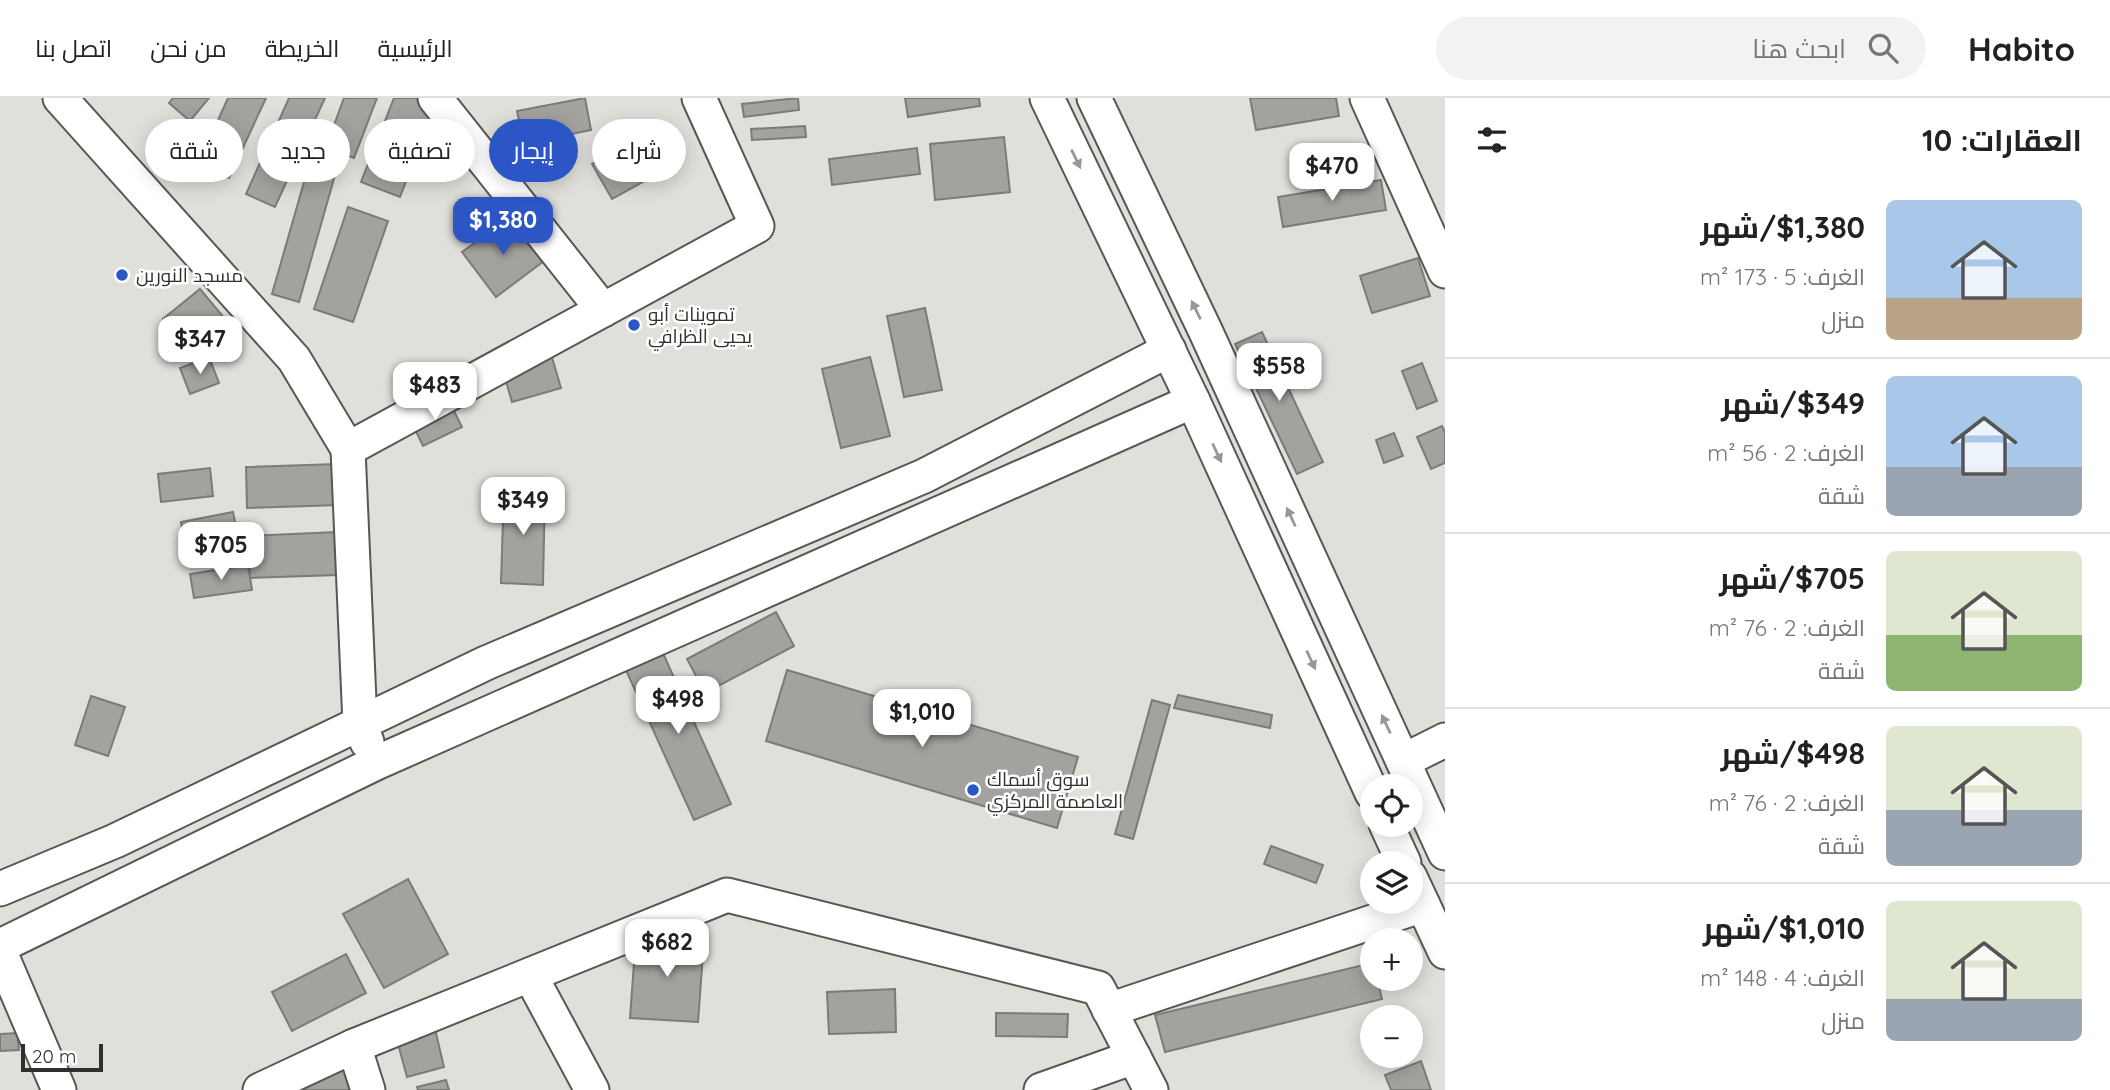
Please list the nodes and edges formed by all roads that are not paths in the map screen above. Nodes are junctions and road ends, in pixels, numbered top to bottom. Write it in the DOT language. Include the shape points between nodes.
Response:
graph roads {
  1 [pos="60,98"];
  2 [pos="435,98"];
  3 [pos="699,98"];
  4 [pos="1047,98"];
  5 [pos="1094,98"];
  6 [pos="1367,98"];
  7 [pos="1445,271"];
  8 [pos="603,310"];
  9 [pos="1169,350"];
  10 [pos="1194,401"];
  11 [pos="348,449"];
  12 [pos="360,724"];
  13 [pos="1445,740"];
  14 [pos="1403,761"];
  15 [pos="376,763"];
  16 [pos="1363,774"];
  17 [pos="1445,853"];
  18 [pos="0,889"];
  19 [pos="1423,904"];
  20 [pos="1360,913"];
  21 [pos="0,946"];
  22 [pos="0,952"];
  23 [pos="1445,952"];
  24 [pos="530,975"];
  25 [pos="1109,1010"];
  26 [pos="354,1046"];
  27 [pos="1134,1057"];
  28 [pos="59,1090"];
  29 [pos="260,1090"];
  30 [pos="368,1090"];
  31 [pos="592,1090"];
  32 [pos="1041,1090"];
  33 [pos="1151,1090"];
  1 -- 11 [label="street" via="294,359"];
  2 -- 8 [label="street"];
  3 -- 8 [label="street" via="757,226"];
  4 -- 9 [label="street, one-way"];
  14 -- 5 [label="street, one-way"];
  6 -- 7 [label="street"];
  8 -- 11 [label="street"];
  9 -- 10 [label="street"];
  9 -- 12 [label="street" via="923,476 486,663"];
  10 -- 15 [label="street"];
  10 -- 16 [label="street, one-way"];
  11 -- 12 [label="street"];
  12 -- 15 [label="street"];
  12 -- 18 [label="street" via="115,841"];
  13 -- 14 [label="street"];
  14 -- 17 [label="street"];
  15 -- 21 [label="street"];
  19 -- 23 [label="street"];
  20 -- 25 [label="street"];
  22 -- 28 [label="street"];
  24 -- 25 [label="street" via="727,895 1098,988"];
  24 -- 26 [label="street"];
  24 -- 31 [label="street"];
  25 -- 27 [label="street"];
  26 -- 29 [label="street"];
  26 -- 30 [label="street"];
  27 -- 32 [label="street"];
  27 -- 33 [label="street"];
}
